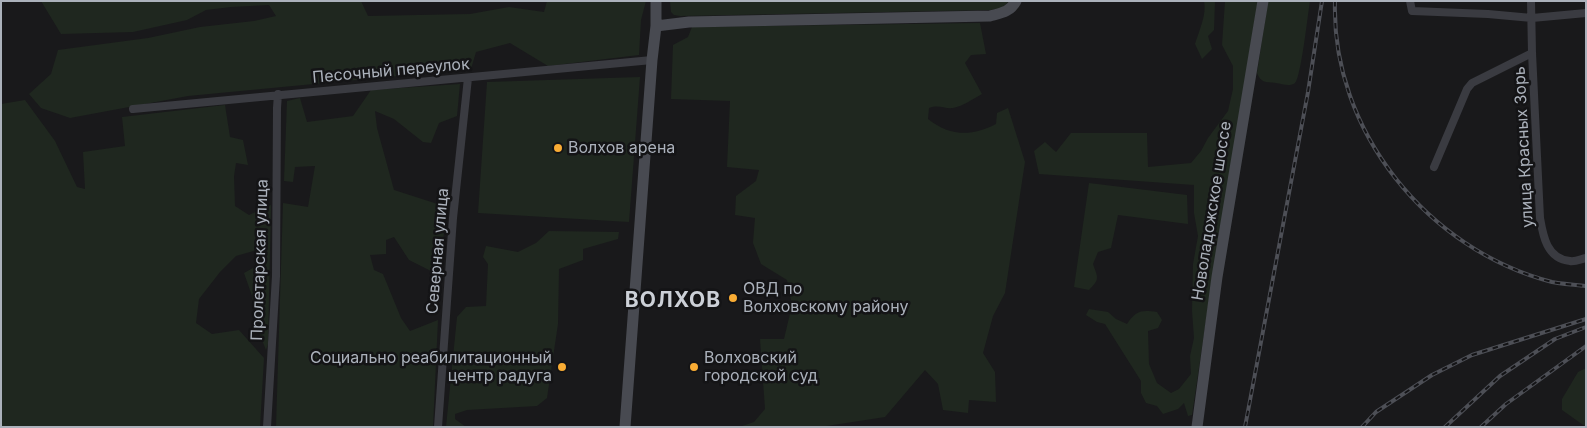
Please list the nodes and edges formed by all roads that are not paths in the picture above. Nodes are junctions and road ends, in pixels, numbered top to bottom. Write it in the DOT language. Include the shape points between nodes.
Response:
graph roads {
  1 [pos="656,1"];
  2 [pos="663,1"];
  3 [pos="1016,1"];
  4 [pos="1263,1"];
  5 [pos="1410,1"];
  6 [pos="1531,1"];
  7 [pos="1586,13"];
  8 [pos="1532,18"];
  9 [pos="656,26"];
  10 [pos="1532,53"];
  11 [pos="652,60"];
  12 [pos="468,78"];
  13 [pos="278,94"];
  14 [pos="133,109"];
  15 [pos="1434,167"];
  16 [pos="1586,258"];
  17 [pos="267,427"];
  18 [pos="438,427"];
  19 [pos="624,427"];
  20 [pos="1197,427"];
  1 -- 9 [label="main road"];
  2 -- 9 [label="main road"];
  3 -- 9 [label="main road" via="1005,13 990,16 689,22"];
  4 -- 20 [label="main road, Новоладожское шоссе" via="1217,278"];
  5 -- 8 [label="street" via="1412,11"];
  6 -- 8 [label="street, улица Красных Зорь"];
  7 -- 8 [label="street"];
  8 -- 10 [label="street, улица Красных Зорь"];
  9 -- 11 [label="main road"];
  10 -- 15 [label="street" via="1472,83"];
  10 -- 16 [label="street, улица Красных Зорь" via="1542,233 1547,248 1557,257 1570,261"];
  11 -- 12 [label="street, Песочный переулок"];
  11 -- 19 [label="main road"];
  12 -- 13 [label="street, Песочный переулок"];
  12 -- 18 [label="street, Северная улица" via="453,218"];
  13 -- 14 [label="street, Песочный переулок"];
  13 -- 17 [label="street, Пролетарская улица" via="276,276"];
}
